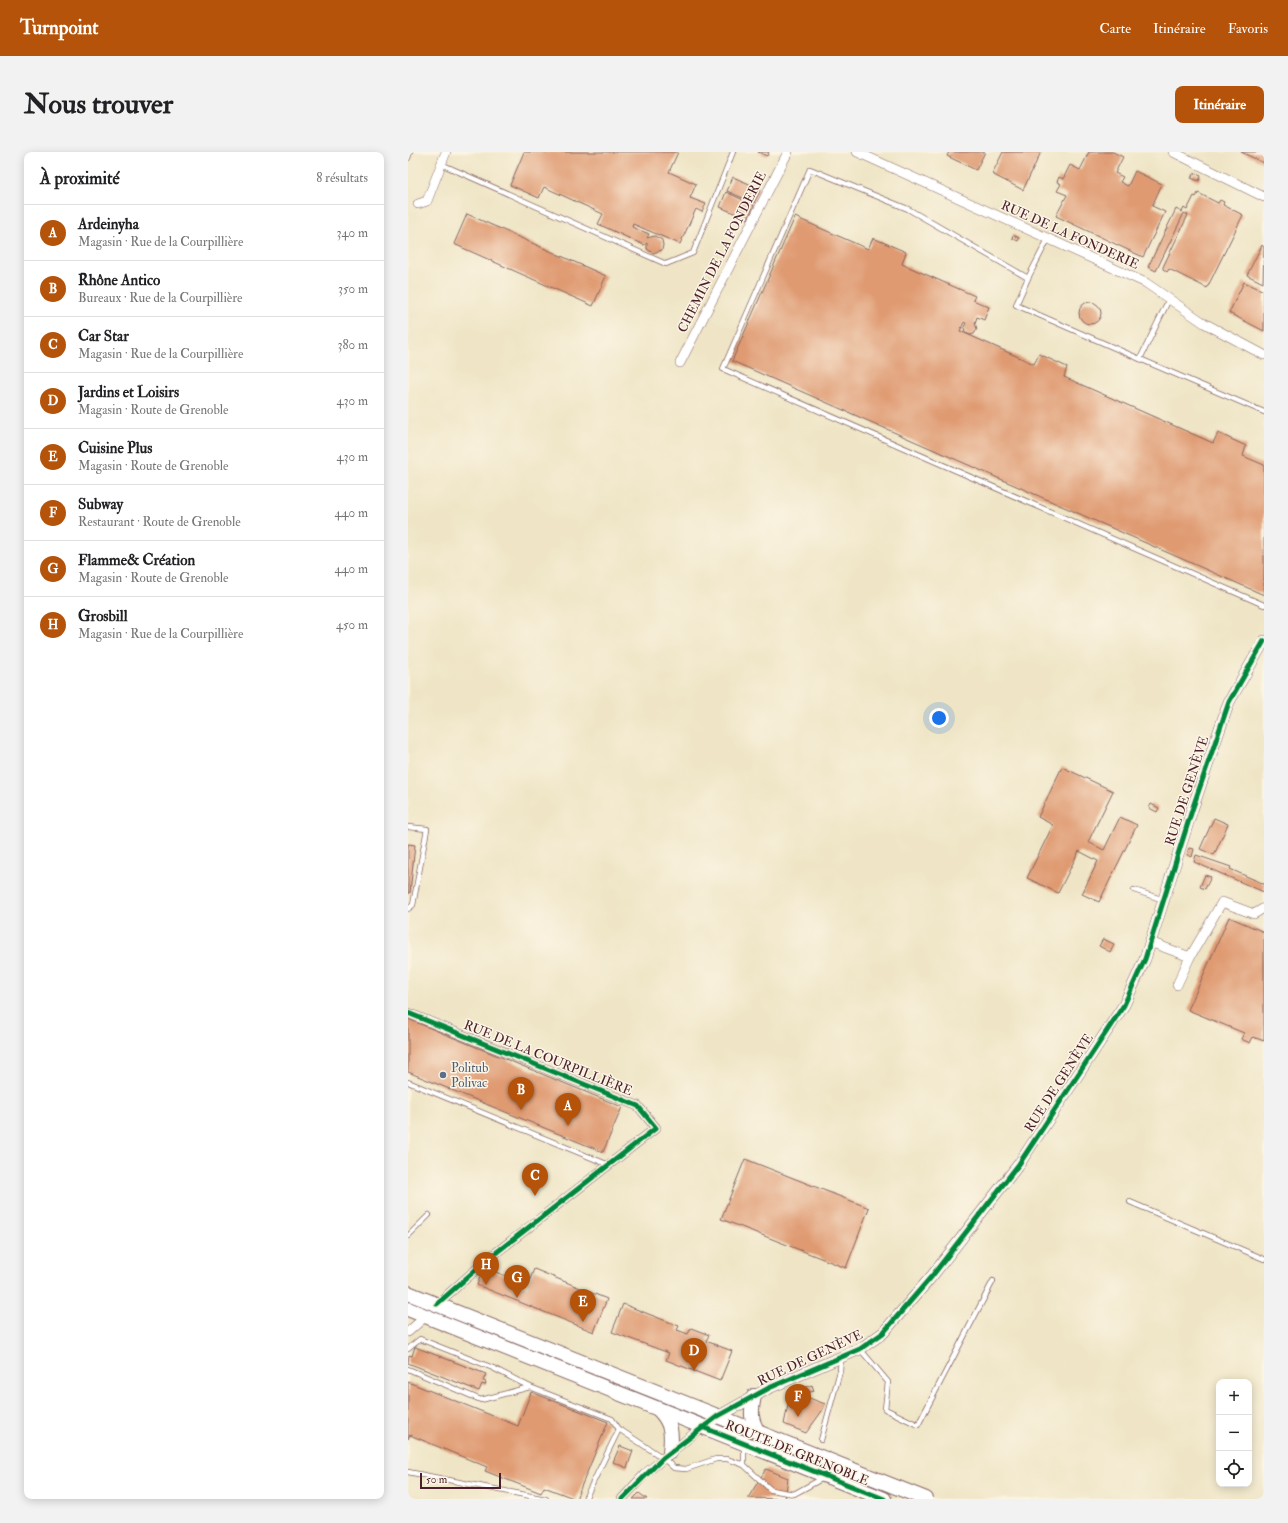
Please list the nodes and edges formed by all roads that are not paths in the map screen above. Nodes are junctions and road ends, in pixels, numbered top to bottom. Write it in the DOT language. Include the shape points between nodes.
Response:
graph roads {
  1 [pos="410,152"];
  2 [pos="446,152"];
  3 [pos="733,152"];
  4 [pos="788,152"];
  5 [pos="857,152"];
  6 [pos="1174,152"];
  7 [pos="408,158"];
  8 [pos="441,164"];
  9 [pos="1264,197"];
  10 [pos="418,204"];
  11 [pos="1048,239"];
  12 [pos="1028,278"];
  13 [pos="1169,299"];
  14 [pos="1264,354"];
  15 [pos="1140,359"];
  16 [pos="680,363"];
  17 [pos="1264,412"];
  18 [pos="1264,605"];
  19 [pos="1264,642"];
  20 [pos="408,827"];
  21 [pos="1134,890"];
  22 [pos="1164,900"];
  23 [pos="1264,908"];
  24 [pos="408,909"];
  25 [pos="1150,942"];
  26 [pos="1190,957"];
  27 [pos="1177,986"];
  28 [pos="408,1013"];
  29 [pos="408,1082"];
  30 [pos="609,1165"];
  31 [pos="1130,1202"];
  32 [pos="429,1215"];
  33 [pos="408,1236"];
  34 [pos="1264,1259"];
  35 [pos="993,1281"];
  36 [pos="408,1293"];
  37 [pos="437,1304"];
  38 [pos="408,1309"];
  39 [pos="426,1316"];
  40 [pos="408,1332"];
  41 [pos="860,1349"];
  42 [pos="408,1350"];
  43 [pos="841,1358"];
  44 [pos="542,1363"];
  45 [pos="408,1369"];
  46 [pos="530,1387"];
  47 [pos="754,1396"];
  48 [pos="659,1410"];
  49 [pos="718,1416"];
  50 [pos="702,1427"];
  51 [pos="619,1429"];
  52 [pos="759,1433"];
  53 [pos="821,1440"];
  54 [pos="744,1443"];
  55 [pos="667,1455"];
  56 [pos="744,1465"];
  57 [pos="408,1472"];
  58 [pos="826,1476"];
  59 [pos="880,1481"];
  60 [pos="546,1499"];
  61 [pos="585,1499"];
  62 [pos="622,1499"];
  63 [pos="884,1499"];
  64 [pos="926,1499"];
  1 -- 7 [label="lane"];
  2 -- 8 [label="street"];
  3 -- 8 [label="lane" via="693,253 666,264"];
  4 -- 16 [label="street, CHEMIN DE LA FONDERIE"];
  5 -- 11 [label="street, RUE DE LA FONDERIE"];
  6 -- 9 [label="street"];
  8 -- 10 [label="street" via="427,201"];
  11 -- 12 [label="lane"];
  11 -- 13 [label="street, RUE DE LA FONDERIE" via="1146,283"];
  12 -- 15 [label="lane" via="1016,305"];
  12 -- 18 [label="lane" via="908,209 810,169 723,369"];
  13 -- 14 [label="street, RUE DE LA FONDERIE" via="1204,323"];
  13 -- 15 [label="lane"];
  15 -- 17 [label="lane"];
  19 -- 22 [label="street, RUE DE GENÈVE" via="1229,702"];
  20 -- 24 [label="lane" via="427,829 413,905"];
  21 -- 22 [label="lane"];
  22 -- 25 [label="street, RUE DE GENÈVE"];
  23 -- 26 [label="street" via="1254,914 1222,902"];
  25 -- 26 [label="street"];
  25 -- 41 [label="street, RUE DE GENÈVE" via="1124,1005 1019,1164 932,1276 883,1333"];
  26 -- 27 [label="street"];
  28 -- 30 [label="street, RUE DE LA COURPILLIÈRE" via="638,1106 656,1128"];
  29 -- 30 [label="lane"];
  30 -- 37 [label="street, RUE DE LA COURPILLIÈRE" via="488,1259"];
  31 -- 34 [label="lane"];
  32 -- 33 [label="lane"];
  35 -- 41 [label="lane" via="918,1425 885,1409 888,1382"];
  36 -- 37 [label="main road, ROUTE DE GRENOBLE"];
  37 -- 49 [label="main road, ROUTE DE GRENOBLE"];
  38 -- 39 [label="main road, ROUTE DE GRENOBLE"];
  39 -- 40 [label="street"];
  39 -- 44 [label="main road, ROUTE DE GRENOBLE"];
  41 -- 43 [label="street, RUE DE GENÈVE"];
  42 -- 46 [label="lane" via="420,1339 493,1368"];
  43 -- 47 [label="street, RUE DE GENÈVE"];
  43 -- 53 [label="lane" via="840,1371"];
  44 -- 48 [label="main road, ROUTE DE GRENOBLE"];
  44 -- 49 [label="main road" via="588,1374 681,1409"];
  45 -- 46 [label="lane" via="481,1400"];
  46 -- 51 [label="lane" via="612,1419"];
  47 -- 49 [label="street, RUE DE GENÈVE"];
  47 -- 52 [label="main road" via="751,1410 753,1424"];
  48 -- 50 [label="main road, ROUTE DE GRENOBLE"];
  48 -- 55 [label="main road" via="666,1417 671,1429"];
  49 -- 50 [label="street, RUE DE GENÈVE"];
  49 -- 52 [label="main road, ROUTE DE GRENOBLE"];
  50 -- 54 [label="main road, ROUTE DE GRENOBLE"];
  50 -- 55 [label="street"];
  50 -- 59 [label="main road" via="740,1434 819,1464"];
  51 -- 55 [label="lane"];
  51 -- 61 [label="lane"];
  52 -- 59 [label="main road, ROUTE DE GRENOBLE"];
  54 -- 56 [label="lane"];
  54 -- 58 [label="main road, ROUTE DE GRENOBLE"];
  55 -- 56 [label="lane" via="674,1468 681,1469 716,1459 727,1459"];
  55 -- 62 [label="street"];
  56 -- 58 [label="lane" via="771,1490 794,1494"];
  57 -- 60 [label="lane"];
  58 -- 63 [label="main road, ROUTE DE GRENOBLE"];
  59 -- 64 [label="main road, ROUTE DE GRENOBLE"];
}
